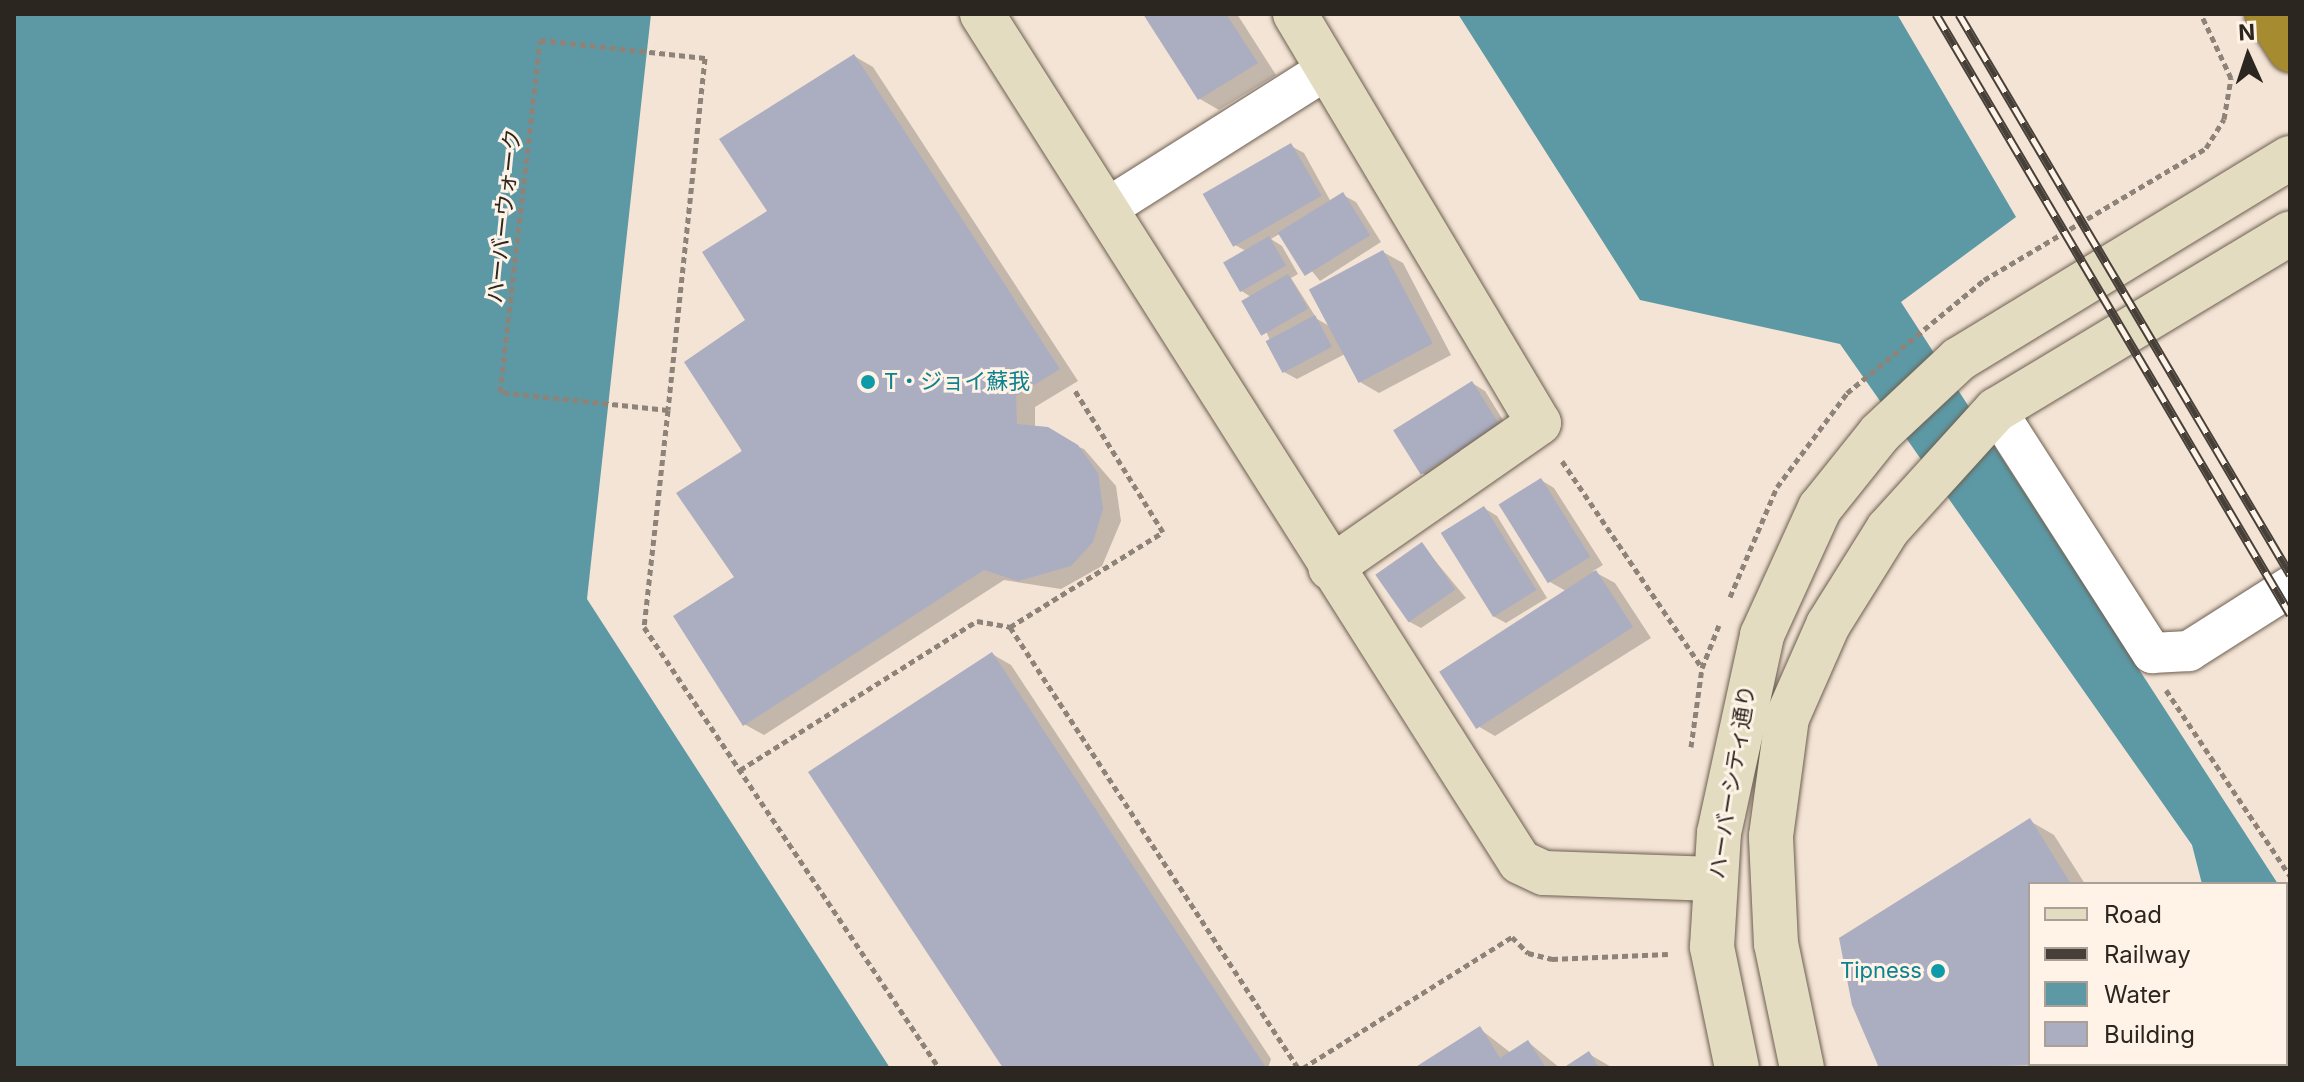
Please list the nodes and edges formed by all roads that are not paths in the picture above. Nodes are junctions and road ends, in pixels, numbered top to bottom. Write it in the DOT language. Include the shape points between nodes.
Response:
graph roads {
  1 [pos="982,14"];
  2 [pos="1295,14"];
  3 [pos="2267,14"];
  4 [pos="2290,50"];
  5 [pos="1329,68"];
  6 [pos="2290,158"];
  7 [pos="1106,209"];
  8 [pos="2290,233"];
  9 [pos="1996,410"];
  10 [pos="1330,568"];
  11 [pos="2290,587"];
  12 [pos="1715,879"];
  13 [pos="1737,1068"];
  14 [pos="1802,1068"];
  1 -- 7 [label="street"];
  2 -- 5 [label="street"];
  3 -- 4 [label="highway"];
  5 -- 7 [label="street"];
  5 -- 10 [label="street" via="1539,423"];
  6 -- 12 [label="street, ハーバーシティ通り" via="2013,320 1959,359 1880,433 1820,508 1762,635 1737,730"];
  7 -- 10 [label="street"];
  8 -- 9 [label="street, ハーバーシティ通り"];
  9 -- 11 [label="street" via="2152,653 2189,651"];
  9 -- 14 [label="street, ハーバーシティ通り" via="1888,529 1806,668 1774,780 1776,944"];
  10 -- 12 [label="street" via="1520,862 1544,873"];
  12 -- 13 [label="street, ハーバーシティ通り" via="1712,947"];
}
